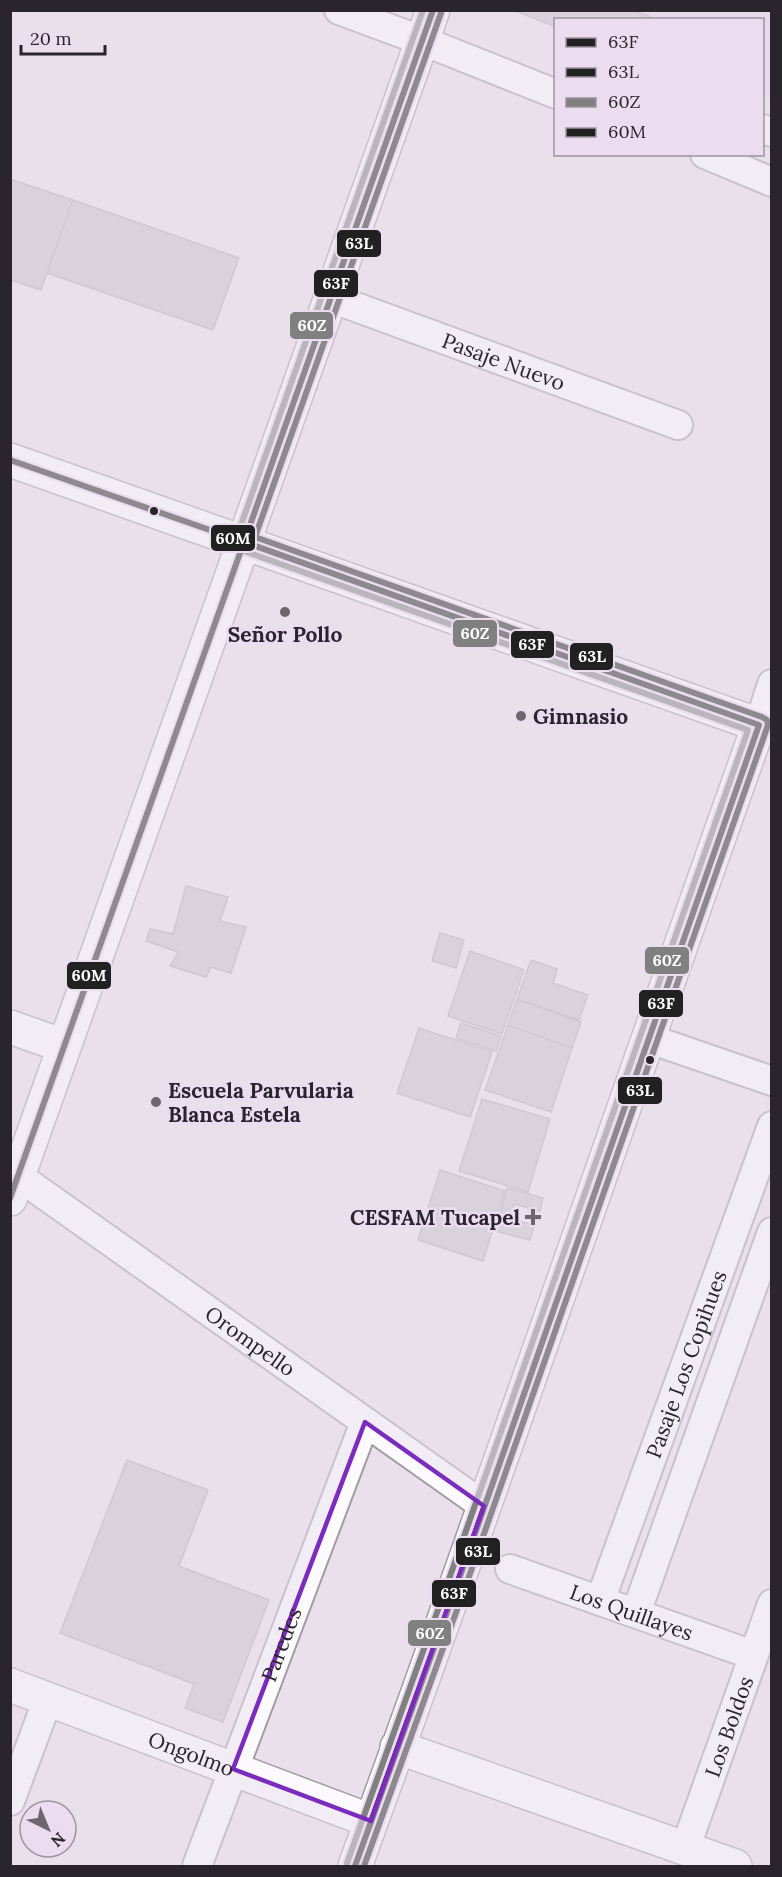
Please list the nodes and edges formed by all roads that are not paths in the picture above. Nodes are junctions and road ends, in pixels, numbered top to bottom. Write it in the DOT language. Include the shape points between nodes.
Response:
graph roads {
  1 [pos="339,10"];
  2 [pos="433,10"];
  3 [pos="423,41"];
  4 [pos="554,94"];
  5 [pos="710,156"];
  6 [pos="771,182"];
  7 [pos="331,298"];
  8 [pos="678,425"];
  9 [pos="10,460"];
  10 [pos="244,542"];
  11 [pos="771,684"];
  12 [pos="765,727"];
  13 [pos="10,1027"];
  14 [pos="647,1038"];
  15 [pos="64,1046"];
  16 [pos="771,1081"];
  17 [pos="771,1126"];
  18 [pos="14,1188"];
  19 [pos="771,1232"];
  20 [pos="365,1422"];
  21 [pos="484,1506"];
  22 [pos="510,1569"];
  23 [pos="600,1601"];
  24 [pos="771,1604"];
  25 [pos="636,1614"];
  26 [pos="753,1655"];
  27 [pos="10,1685"];
  28 [pos="48,1700"];
  29 [pos="398,1748"];
  30 [pos="232,1769"];
  31 [pos="10,1801"];
  32 [pos="371,1821"];
  33 [pos="685,1849"];
  34 [pos="197,1866"];
  35 [pos="355,1866"];
  36 [pos="735,1866"];
  1 -- 3 [label="street"];
  2 -- 3 [label="main road"];
  3 -- 4 [label="street"];
  3 -- 7 [label="main road"];
  5 -- 6 [label="street"];
  7 -- 8 [label="street, Pasaje Nuevo"];
  7 -- 10 [label="main road"];
  9 -- 10 [label="main road"];
  10 -- 12 [label="main road"];
  10 -- 15 [label="main road"];
  11 -- 12 [label="street"];
  12 -- 14 [label="main road"];
  13 -- 15 [label="main road"];
  14 -- 16 [label="street"];
  14 -- 21 [label="main road"];
  15 -- 18 [label="main road"];
  17 -- 23 [label="street, Pasaje Los Copihues"];
  18 -- 20 [label="street, Orompello"];
  19 -- 25 [label="street, Pasaje Los Copihues"];
  20 -- 21 [label="street, Orompello"];
  20 -- 30 [label="street, Paredes"];
  21 -- 29 [label="main road"];
  22 -- 23 [label="street, Los Quillayes"];
  23 -- 25 [label="street, Los Quillayes"];
  24 -- 26 [label="street, Los Boldos"];
  25 -- 26 [label="street, Los Quillayes"];
  26 -- 33 [label="street, Los Boldos"];
  27 -- 28 [label="main road, Ongolmo"];
  28 -- 30 [label="main road, Ongolmo"];
  28 -- 31 [label="street"];
  29 -- 32 [label="main road"];
  29 -- 33 [label="main road"];
  30 -- 32 [label="main road, Ongolmo"];
  30 -- 34 [label="street, Paredes"];
  32 -- 35 [label="main road"];
  33 -- 36 [label="main road"];
}
